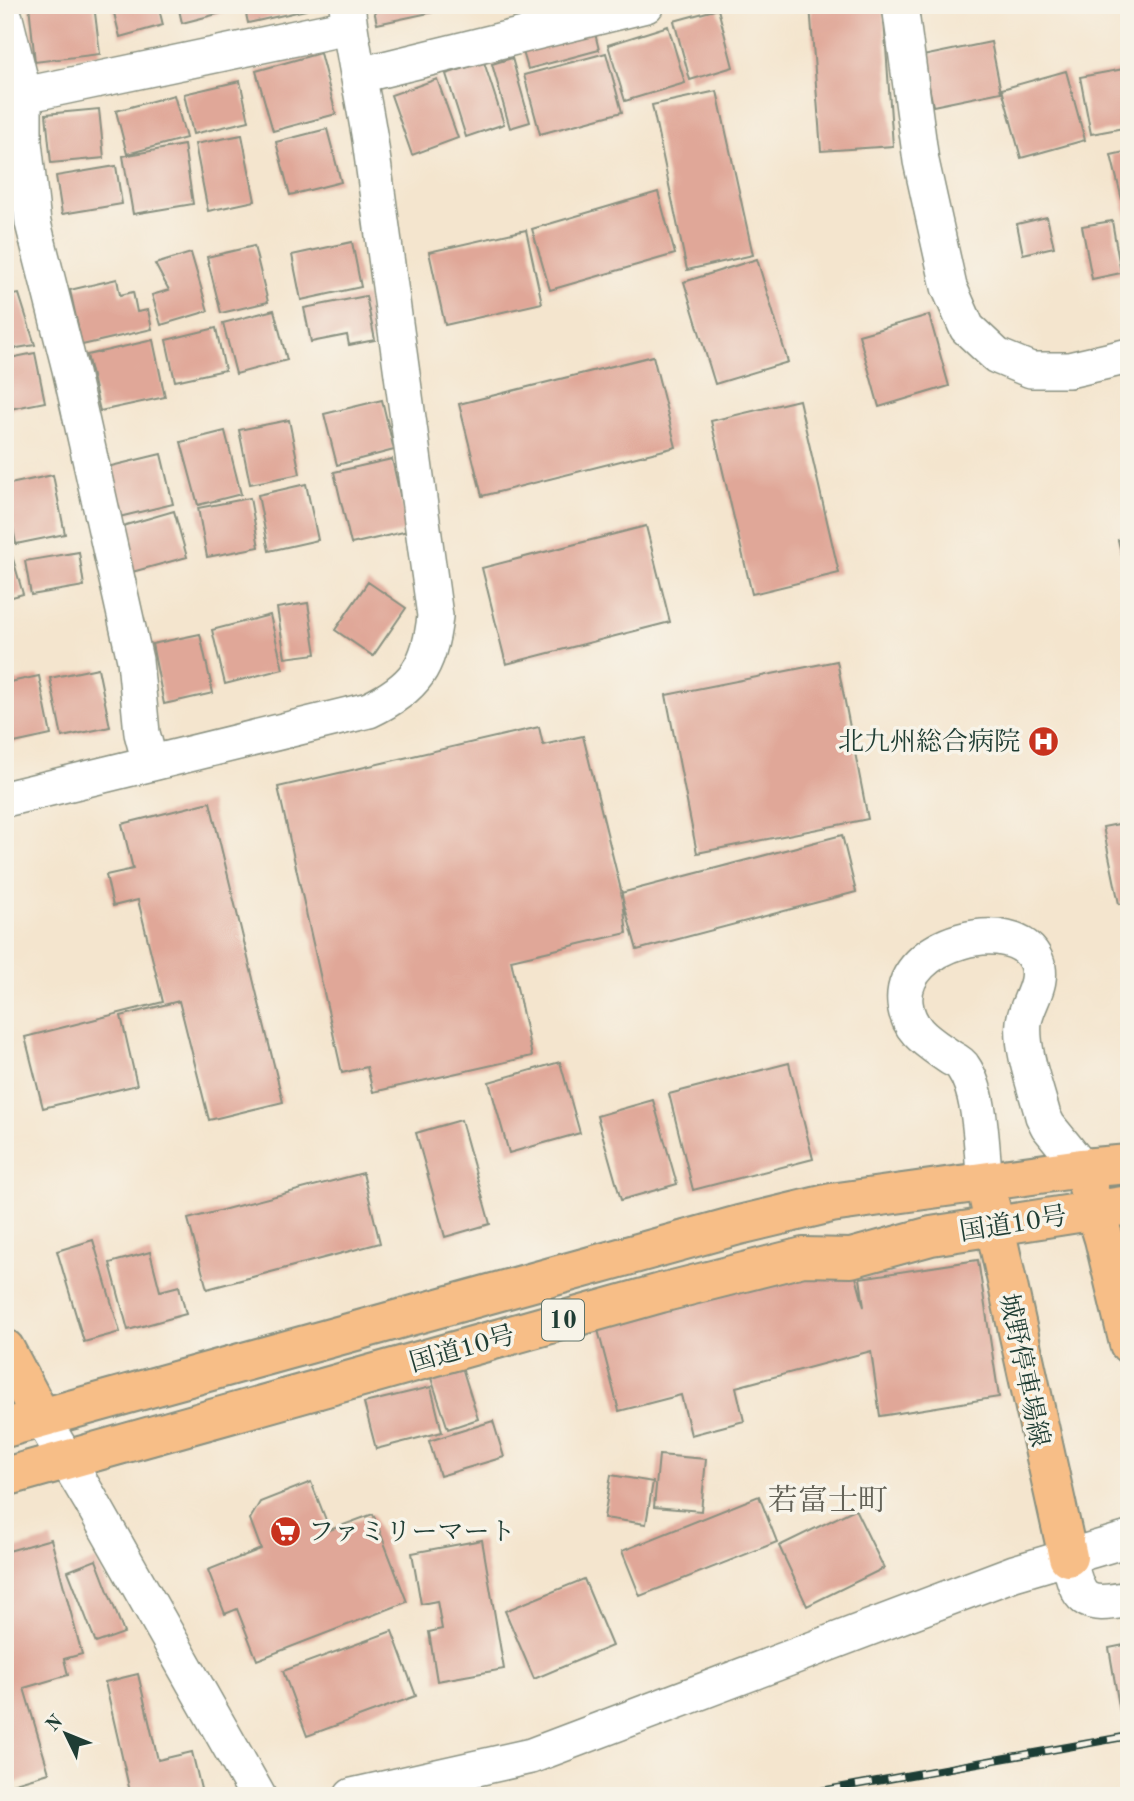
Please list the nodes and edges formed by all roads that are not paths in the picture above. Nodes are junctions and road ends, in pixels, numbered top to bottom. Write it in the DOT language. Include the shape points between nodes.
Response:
graph roads {
  1 [pos="646,5"];
  2 [pos="900,5"];
  3 [pos="348,16"];
  4 [pos="5,18"];
  5 [pos="360,75"];
  6 [pos="15,94"];
  7 [pos="1129,356"];
  8 [pos="150,763"];
  9 [pos="5,799"];
  10 [pos="1129,1164"];
  11 [pos="1082,1168"];
  12 [pos="985,1182"];
  13 [pos="1112,1207"];
  14 [pos="995,1226"];
  15 [pos="1129,1344"];
  16 [pos="5,1349"];
  17 [pos="41,1417"];
  18 [pos="5,1428"];
  19 [pos="67,1460"];
  20 [pos="5,1477"];
  21 [pos="1129,1539"];
  22 [pos="1068,1557"];
  23 [pos="1129,1600"];
  24 [pos="258,1796"];
  25 [pos="352,1796"];
  1 -- 5 [label="street"];
  2 -- 7 [label="street" via="921,162 949,287 967,328 997,356 1031,370 1069,370"];
  3 -- 5 [label="street"];
  3 -- 6 [label="street"];
  4 -- 6 [label="street"];
  5 -- 8 [label="street" via="435,616 432,646 406,687 369,710"];
  6 -- 8 [label="street" via="33,223 135,660 142,733"];
  8 -- 9 [label="street"];
  10 -- 11 [label="main road, 国道10号 / 10"];
  11 -- 12 [label="main road, 国道10号 / 10"];
  11 -- 12 [label="street" via="1043,1116 1026,1048 1024,1020 1038,979 1035,958 1011,939 973,938 947,946 918,964 905,987 905,1005 909,1020 926,1043 963,1066 974,1091"];
  11 -- 13 [label="main road"];
  12 -- 14 [label="main road, 城野停車場線"];
  12 -- 17 [label="main road, 国道10号 / 10" via="831,1203 739,1225"];
  13 -- 14 [label="main road, 国道10号 / 10"];
  13 -- 15 [label="main road"];
  14 -- 19 [label="main road, 国道10号 / 10" via="931,1236 851,1258 803,1257 764,1266"];
  14 -- 22 [label="main road, 城野停車場線"];
  16 -- 17 [label="main road"];
  17 -- 18 [label="main road, 国道10号 / 10"];
  17 -- 19 [label="street"];
  19 -- 20 [label="main road, 国道10号 / 10"];
  19 -- 24 [label="street"];
  21 -- 22 [label="street"];
  22 -- 23 [label="street" via="1078,1590 1087,1600 1106,1604"];
  22 -- 25 [label="street" via="1014,1573 531,1756"];
}
